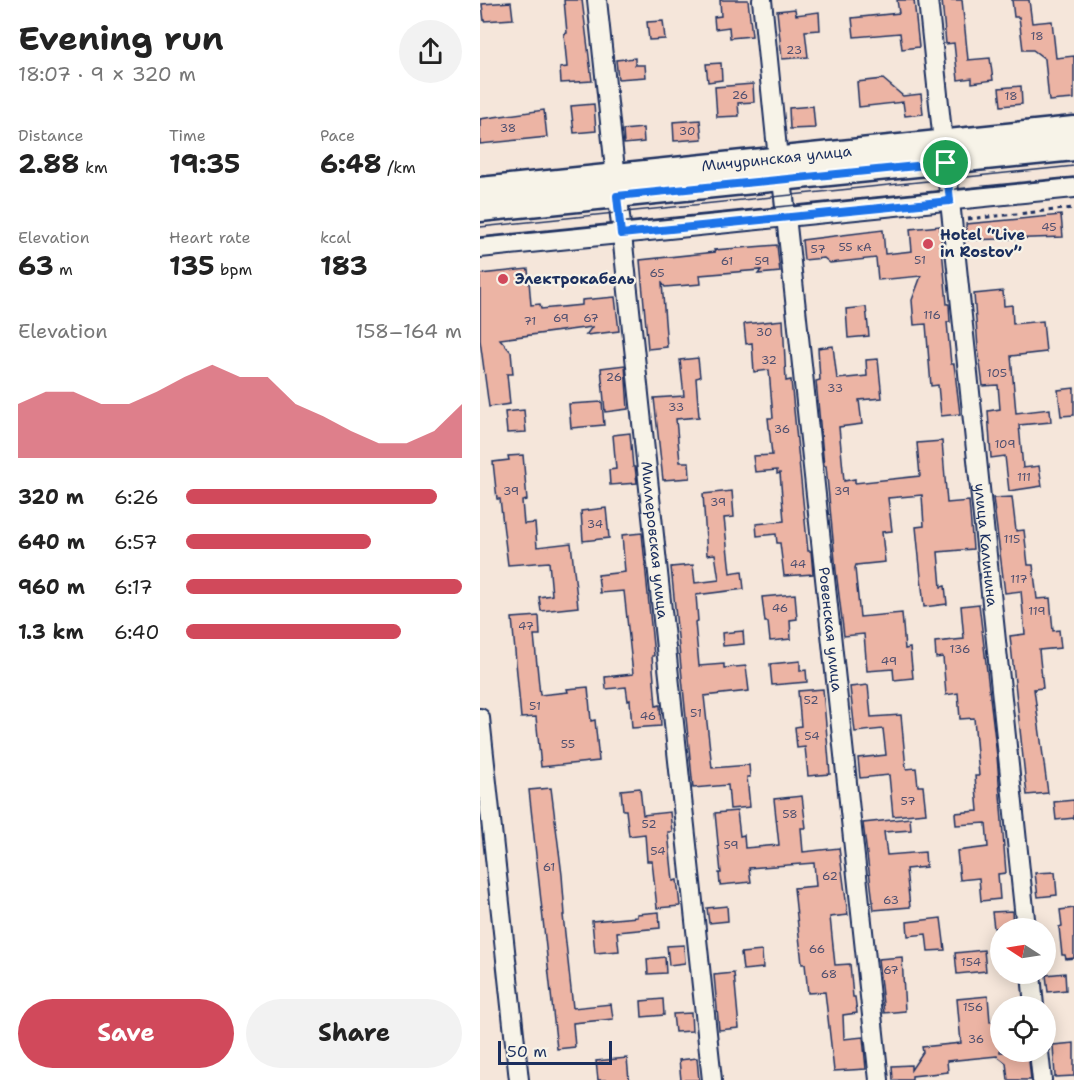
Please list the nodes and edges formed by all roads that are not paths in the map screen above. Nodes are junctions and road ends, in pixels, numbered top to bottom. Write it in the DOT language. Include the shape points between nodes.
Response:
graph roads {
  1 [pos="597,0"];
  2 [pos="762,0"];
  3 [pos="928,0"];
  4 [pos="1074,128"];
  5 [pos="1074,149"];
  6 [pos="944,152"];
  7 [pos="780,169"];
  8 [pos="616,186"];
  9 [pos="1074,188"];
  10 [pos="480,189"];
  11 [pos="950,201"];
  12 [pos="480,210"];
  13 [pos="786,216"];
  14 [pos="621,234"];
  15 [pos="480,248"];
  16 [pos="480,718"];
  17 [pos="1025,918"];
  18 [pos="1040,1062"];
  19 [pos="519,1080"];
  20 [pos="712,1080"];
  21 [pos="879,1080"];
  22 [pos="1042,1080"];
  1 -- 8 [label="street, Миллеровская улица"];
  2 -- 7 [label="street, Ровенская улица"];
  3 -- 6 [label="street, улица Калинина"];
  4 -- 6 [label="main road, Мичуринская улица"];
  5 -- 6 [label="main road, Мичуринская улица"];
  6 -- 7 [label="main road, Мичуринская улица"];
  6 -- 11 [label="street, улица Калинина"];
  7 -- 8 [label="main road, Мичуринская улица"];
  7 -- 13 [label="street, Ровенская улица"];
  8 -- 10 [label="main road, Мичуринская улица"];
  8 -- 12 [label="main road, Мичуринская улица"];
  8 -- 14 [label="street, Миллеровская улица"];
  9 -- 11 [label="street"];
  11 -- 13 [label="street"];
  11 -- 17 [label="street, улица Калинина"];
  13 -- 14 [label="street"];
  13 -- 21 [label="street, Ровенская улица"];
  14 -- 15 [label="street"];
  14 -- 20 [label="street, Миллеровская улица"];
  16 -- 19 [label="street"];
  18 -- 22 [label="street"];
}
